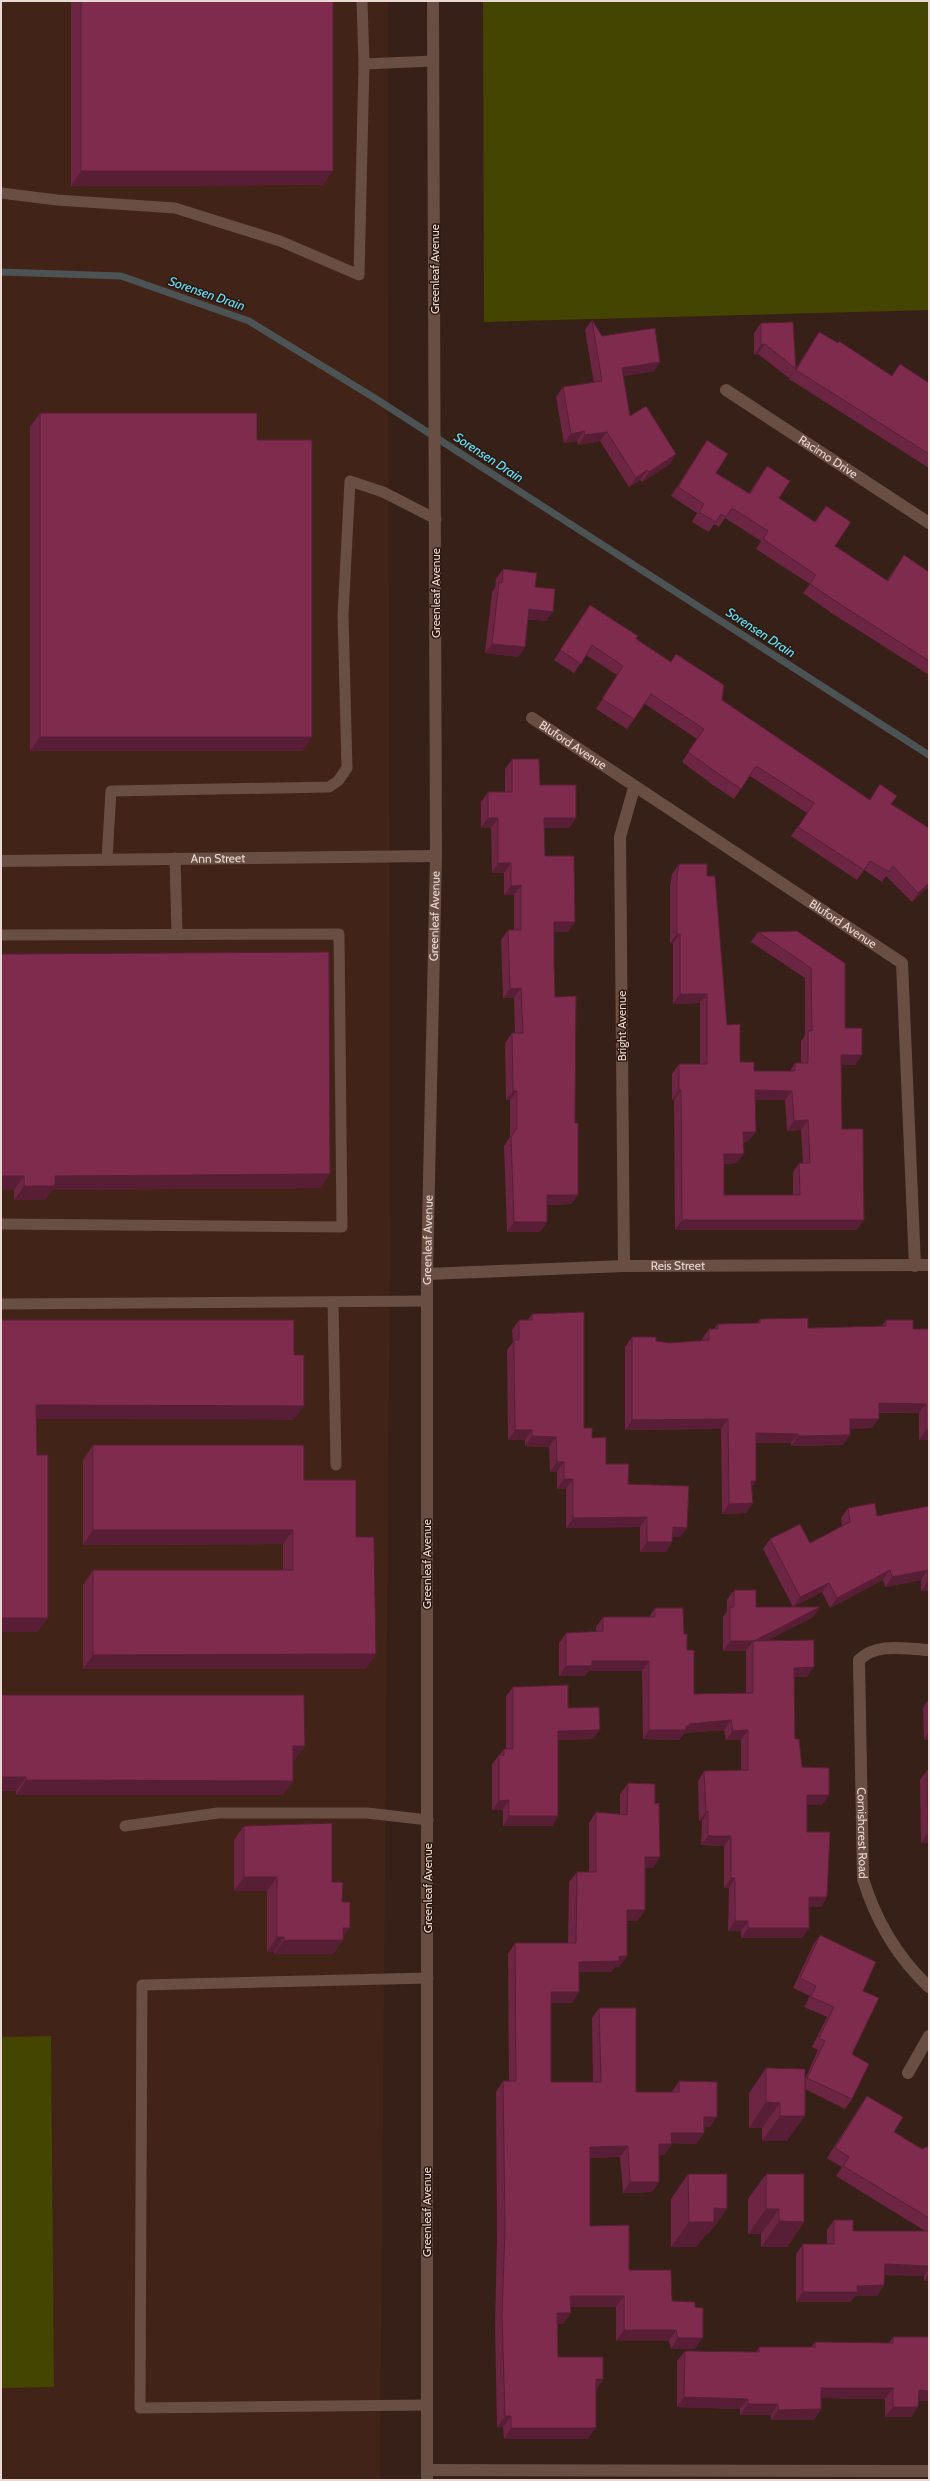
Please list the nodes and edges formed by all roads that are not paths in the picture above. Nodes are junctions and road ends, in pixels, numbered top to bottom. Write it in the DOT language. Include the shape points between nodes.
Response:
graph roads {
  1 [pos="362,1"];
  2 [pos="433,1"];
  3 [pos="433,61"];
  4 [pos="364,64"];
  5 [pos="1,193"];
  6 [pos="726,390"];
  7 [pos="436,519"];
  8 [pos="929,523"];
  9 [pos="532,718"];
  10 [pos="634,788"];
  11 [pos="436,856"];
  12 [pos="175,858"];
  13 [pos="107,859"];
  14 [pos="1,861"];
  15 [pos="177,934"];
  16 [pos="1,935"];
  17 [pos="1,1224"];
  18 [pos="929,1265"];
  19 [pos="624,1266"];
  20 [pos="915,1266"];
  21 [pos="427,1274"];
  22 [pos="427,1301"];
  23 [pos="333,1302"];
  24 [pos="1,1304"];
  25 [pos="336,1465"];
  26 [pos="929,1650"];
  27 [pos="428,1820"];
  28 [pos="125,1826"];
  29 [pos="428,1978"];
  30 [pos="929,1986"];
  31 [pos="929,2036"];
  32 [pos="908,2073"];
  33 [pos="427,2405"];
  34 [pos="929,2470"];
  35 [pos="427,2475"];
  1 -- 4 [label="lane"];
  2 -- 3 [label="street, Greenleaf Avenue"];
  3 -- 4 [label="lane"];
  3 -- 7 [label="street, Greenleaf Avenue"];
  4 -- 5 [label="lane" via="359,275 280,241 174,208 57,200"];
  6 -- 8 [label="street, Racimo Drive"];
  7 -- 11 [label="street, Greenleaf Avenue"];
  7 -- 13 [label="lane" via="383,492 350,481 344,615 347,768 338,781 329,787 111,791"];
  9 -- 10 [label="street, Bluford Avenue"];
  10 -- 19 [label="street, Bright Avenue" via="620,836"];
  10 -- 20 [label="street, Bluford Avenue" via="902,963"];
  11 -- 12 [label="street, Ann Street"];
  11 -- 21 [label="street, Greenleaf Avenue"];
  12 -- 13 [label="street, Ann Street"];
  12 -- 15 [label="lane"];
  13 -- 14 [label="street, Ann Street"];
  15 -- 16 [label="lane"];
  15 -- 17 [label="lane" via="339,934 342,1227"];
  18 -- 20 [label="street, Reis Street"];
  19 -- 20 [label="street, Reis Street"];
  19 -- 21 [label="street, Reis Street"];
  21 -- 22 [label="street, Greenleaf Avenue"];
  22 -- 23 [label="lane"];
  22 -- 27 [label="street, Greenleaf Avenue"];
  23 -- 24 [label="lane"];
  23 -- 25 [label="lane"];
  26 -- 30 [label="street, Cornishcrest Road" via="878,1648 867,1651 859,1660 864,1879 871,1905 883,1930 911,1969"];
  27 -- 28 [label="lane" via="367,1813 218,1813"];
  27 -- 29 [label="street, Greenleaf Avenue"];
  29 -- 33 [label="street, Greenleaf Avenue"];
  29 -- 33 [label="lane" via="142,1985 140,2408"];
  31 -- 32 [label="street"];
  33 -- 35 [label="street, Greenleaf Avenue"];
  34 -- 35 [label="street"];
}
